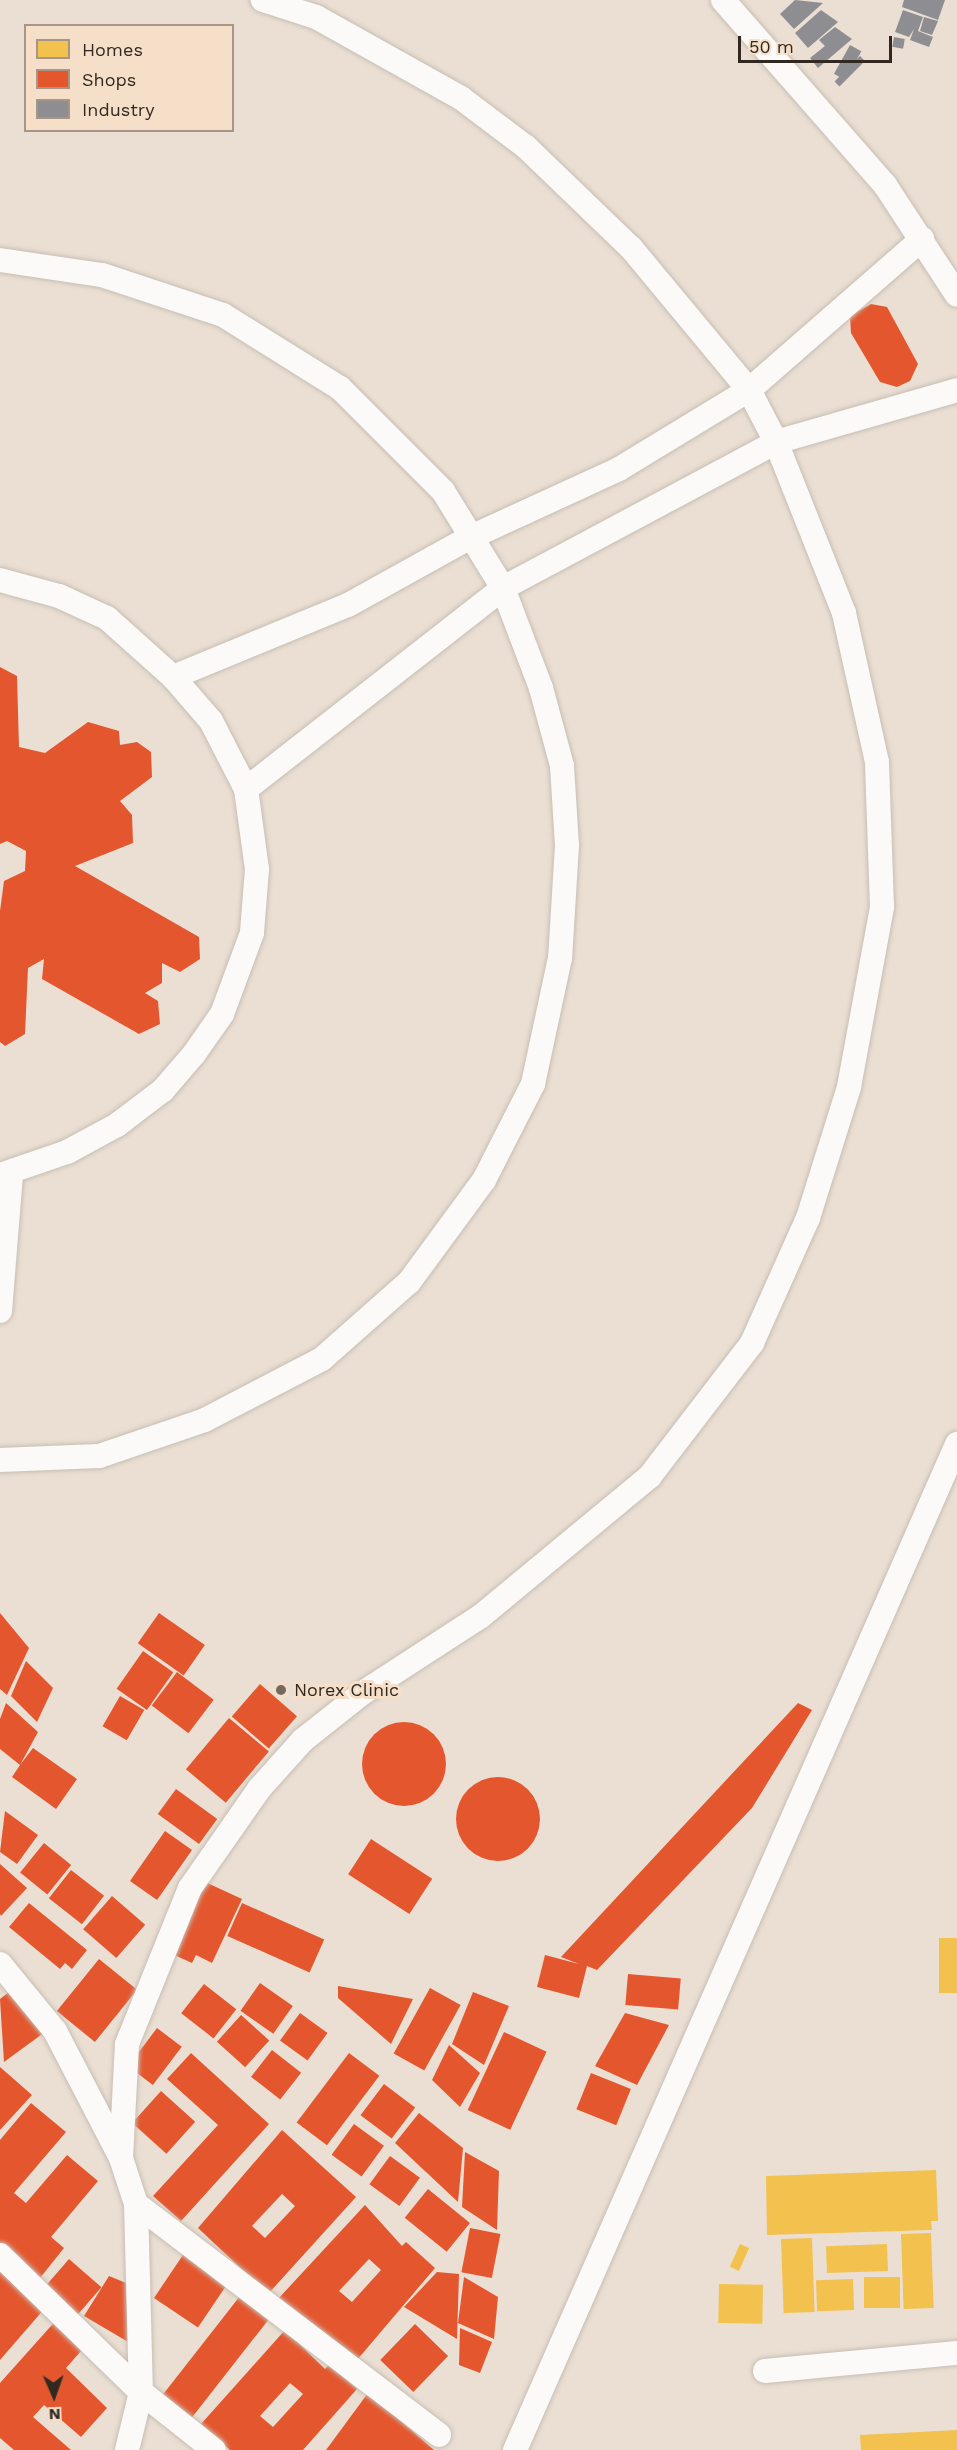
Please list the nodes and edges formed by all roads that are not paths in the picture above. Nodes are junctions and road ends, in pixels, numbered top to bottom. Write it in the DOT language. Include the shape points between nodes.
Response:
graph roads {
  1 [pos="263,0"];
  2 [pos="723,0"];
  3 [pos="922,238"];
  4 [pos="0,260"];
  5 [pos="957,295"];
  6 [pos="749,390"];
  7 [pos="957,390"];
  8 [pos="776,442"];
  9 [pos="469,538"];
  10 [pos="0,580"];
  11 [pos="503,588"];
  12 [pos="174,677"];
  13 [pos="246,789"];
  14 [pos="5,1174"];
  15 [pos="0,1311"];
  16 [pos="957,1444"];
  17 [pos="0,1460"];
  18 [pos="0,1964"];
  19 [pos="121,2158"];
  20 [pos="136,2204"];
  21 [pos="0,2255"];
  22 [pos="957,2354"];
  23 [pos="765,2371"];
  24 [pos="141,2392"];
  25 [pos="439,2435"];
  26 [pos="127,2450"];
  27 [pos="214,2450"];
  28 [pos="514,2450"];
  1 -- 6 [label="street" via="316,17 461,98 526,147 632,248"];
  2 -- 3 [label="street" via="885,184"];
  3 -- 5 [label="street"];
  3 -- 6 [label="street"];
  4 -- 9 [label="street" via="102,275 163,291 273,341 340,388 392,438 442,490"];
  6 -- 8 [label="street"];
  6 -- 9 [label="street" via="619,469"];
  7 -- 8 [label="street"];
  8 -- 11 [label="street"];
  8 -- 19 [label="street" via="844,613 877,762 882,907 873,973 849,1088 808,1218 752,1343 650,1476 481,1616 361,1694 303,1740 220,1840 190,1888 127,2044"];
  9 -- 11 [label="street"];
  9 -- 12 [label="street" via="348,605"];
  10 -- 12 [label="street" via="59,596 106,618"];
  11 -- 13 [label="street"];
  11 -- 17 [label="street" via="562,766 567,845 560,958 533,1084 484,1180 409,1282 322,1359 205,1420 99,1456"];
  12 -- 13 [label="street" via="211,721"];
  13 -- 14 [label="street" via="257,869 252,933 222,1014 163,1090 117,1125"];
  14 -- 15 [label="street"];
  16 -- 28 [label="street"];
  18 -- 19 [label="street" via="55,2031"];
  19 -- 20 [label="street"];
  20 -- 24 [label="street"];
  20 -- 25 [label="street"];
  21 -- 24 [label="street"];
  22 -- 23 [label="street"];
  24 -- 26 [label="street"];
  24 -- 27 [label="street"];
}
